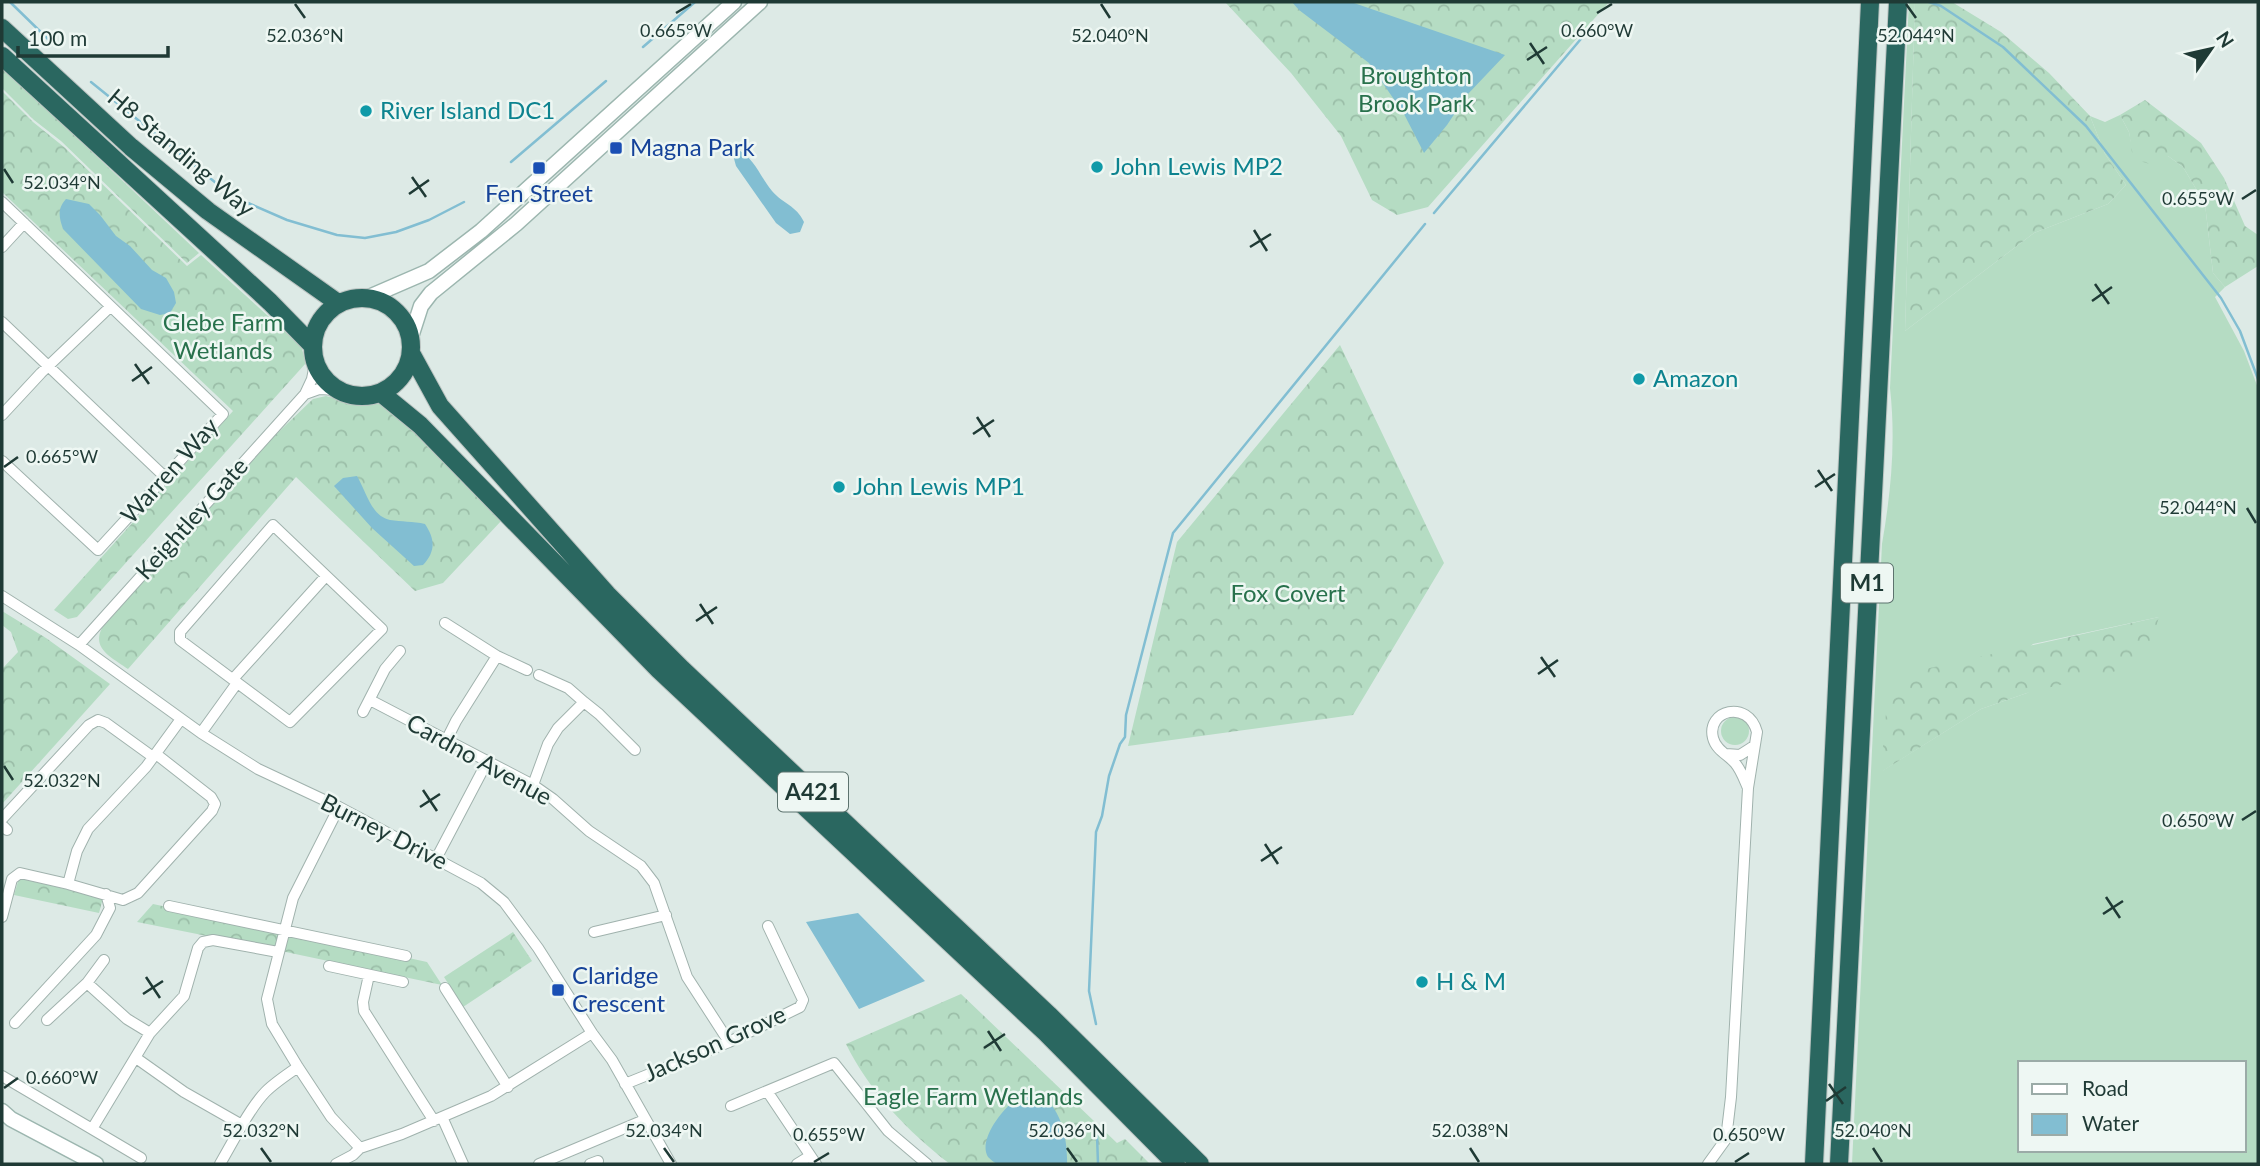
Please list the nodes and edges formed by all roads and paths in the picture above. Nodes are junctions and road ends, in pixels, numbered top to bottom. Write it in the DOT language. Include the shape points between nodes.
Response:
graph roads {
  1 [pos="734,2"];
  2 [pos="760,2"];
  3 [pos="1870,2"];
  4 [pos="1898,2"];
  5 [pos="2,28"];
  6 [pos="2,56"];
  7 [pos="2,202"];
  8 [pos="24,223"];
  9 [pos="2,247"];
  10 [pos="369,297"];
  11 [pos="333,300"];
  12 [pos="110,307"];
  13 [pos="2,322"];
  14 [pos="307,339"];
  15 [pos="411,345"];
  16 [pos="315,364"];
  17 [pos="48,367"];
  18 [pos="338,390"];
  19 [pos="305,394"];
  20 [pos="386,396"];
  21 [pos="2,415"];
  22 [pos="2,461"];
  23 [pos="165,477"];
  24 [pos="326,576"];
  25 [pos="2,596"];
  26 [pos="444,624"];
  27 [pos="79,645"];
  28 [pos="400,651"];
  29 [pos="497,656"];
  30 [pos="527,670"];
  31 [pos="539,675"];
  32 [pos="235,681"];
  33 [pos="370,700"];
  34 [pos="584,702"];
  35 [pos="363,712"];
  36 [pos="181,719"];
  37 [pos="201,733"];
  38 [pos="446,741"];
  39 [pos="1754,746"];
  40 [pos="635,750"];
  41 [pos="1726,754"];
  42 [pos="155,756"];
  43 [pos="487,762"];
  44 [pos="533,785"];
  45 [pos="1748,788"];
  46 [pos="339,807"];
  47 [pos="2,819"];
  48 [pos="436,859"];
  49 [pos="68,884"];
  50 [pos="106,894"];
  51 [pos="4,899"];
  52 [pos="169,906"];
  53 [pos="666,915"];
  54 [pos="2,917"];
  55 [pos="768,926"];
  56 [pos="284,929"];
  57 [pos="594,932"];
  58 [pos="278,952"];
  59 [pos="407,956"];
  60 [pos="104,960"];
  61 [pos="329,966"];
  62 [pos="369,975"];
  63 [pos="403,982"];
  64 [pos="87,983"];
  65 [pos="445,988"];
  66 [pos="47,1020"];
  67 [pos="15,1023"];
  68 [pos="150,1033"];
  69 [pos="592,1033"];
  70 [pos="729,1042"];
  71 [pos="136,1058"];
  72 [pos="298,1067"];
  73 [pos="2,1076"];
  74 [pos="625,1084"];
  75 [pos="508,1087"];
  76 [pos="767,1091"];
  77 [pos="730,1106"];
  78 [pos="2,1111"];
  79 [pos="438,1119"];
  80 [pos="644,1120"];
  81 [pos="242,1125"];
  82 [pos="92,1129"];
  83 [pos="360,1148"];
  84 [pos="141,1158"];
  85 [pos="813,1160"];
  86 [pos="921,1163"];
  87 [pos="96,1164"];
  88 [pos="220,1164"];
  89 [pos="336,1164"];
  90 [pos="463,1164"];
  91 [pos="539,1164"];
  92 [pos="671,1164"];
  93 [pos="797,1164"];
  94 [pos="1176,1164"];
  95 [pos="1200,1164"];
  96 [pos="1708,1164"];
  97 [pos="1814,1164"];
  98 [pos="1839,1164"];
  1 -- 10 [label="street" via="481,231 429,271"];
  2 -- 15 [label="street" via="516,224 431,293 421,306"];
  3 -- 97 [label="highway, M1"];
  4 -- 98 [label="highway, M1"];
  5 -- 11 [label="highway, H8 Standing Way" via="208,211"];
  6 -- 14 [label="highway, H8 Standing Way"];
  7 -- 8 [label="street, Warren Way"];
  8 -- 9 [label="street"];
  8 -- 12 [label="street, Warren Way"];
  10 -- 11 [label="highway"];
  10 -- 15 [label="highway, A421" via="396,310 406,323"];
  11 -- 14 [label="highway"];
  12 -- 17 [label="street"];
  12 -- 23 [label="street, Warren Way" via="223,414"];
  13 -- 17 [label="street"];
  14 -- 16 [label="highway"];
  15 -- 20 [label="highway" via="406,370"];
  15 -- 95 [label="highway, A421" via="440,406 607,594"];
  16 -- 18 [label="highway"];
  16 -- 19 [label="street, Keightley Gate"];
  17 -- 21 [label="street"];
  17 -- 23 [label="street"];
  18 -- 19 [label="street"];
  18 -- 20 [label="highway" via="352,396"];
  19 -- 27 [label="street, Keightley Gate"];
  20 -- 94 [label="highway, A421" via="420,425 659,670 1045,1032"];
  22 -- 23 [label="street, Warren Way" via="98,550"];
  24 -- 32 [label="street"];
  24 -- 32 [label="street" via="382,629 290,722"];
  24 -- 32 [label="street" via="273,525 180,632 180,640"];
  25 -- 27 [label="street, Burney Drive"];
  26 -- 29 [label="street"];
  27 -- 36 [label="street, Burney Drive"];
  28 -- 33 [label="street"];
  29 -- 30 [label="street"];
  29 -- 38 [label="street"];
  31 -- 34 [label="street" via="568,688"];
  32 -- 37 [label="street"];
  33 -- 35 [label="street"];
  33 -- 38 [label="street, Cardno Avenue"];
  34 -- 40 [label="street"];
  34 -- 44 [label="street" via="548,744"];
  36 -- 37 [label="street, Burney Drive"];
  36 -- 42 [label="street"];
  37 -- 46 [label="street, Burney Drive" via="258,769"];
  38 -- 43 [label="street, Cardno Avenue"];
  39 -- 41 [label="street" via="1740,755"];
  39 -- 41 [label="street" via="1757,732 1752,720 1740,712 1727,712 1716,721 1712,733 1717,747"];
  39 -- 45 [label="street"];
  41 -- 45 [label="street"];
  42 -- 47 [label="street" via="98,720"];
  42 -- 49 [label="street" via="88,829"];
  42 -- 50 [label="street" via="215,804 138,893 122,900"];
  43 -- 44 [label="street, Cardno Avenue"];
  43 -- 48 [label="street"];
  44 -- 53 [label="street, Cardno Avenue" via="641,866 654,883"];
  45 -- 96 [label="street" via="1731,1097 1726,1139"];
  46 -- 48 [label="street, Burney Drive"];
  46 -- 56 [label="street" via="295,892"];
  48 -- 69 [label="street, Burney Drive" via="505,902"];
  49 -- 50 [label="street"];
  49 -- 51 [label="street" via="20,873 12,879"];
  50 -- 67 [label="street" via="110,908 96,935"];
  51 -- 54 [label="street"];
  52 -- 56 [label="street"];
  53 -- 57 [label="street"];
  53 -- 70 [label="street, Cardno Avenue" via="687,976"];
  55 -- 70 [label="street, Jackson Grove" via="803,1000 800,1007"];
  56 -- 58 [label="street"];
  56 -- 59 [label="street"];
  58 -- 68 [label="street" via="203,942 184,996"];
  58 -- 72 [label="street" via="267,999 272,1024"];
  60 -- 64 [label="street"];
  61 -- 62 [label="street"];
  62 -- 63 [label="street"];
  62 -- 79 [label="street" via="364,1011"];
  64 -- 66 [label="street"];
  64 -- 68 [label="street"];
  65 -- 75 [label="street"];
  68 -- 71 [label="street"];
  69 -- 74 [label="street, Burney Drive"];
  69 -- 75 [label="street"];
  70 -- 74 [label="street, Jackson Grove"];
  71 -- 81 [label="street"];
  71 -- 82 [label="street"];
  72 -- 81 [label="street" via="267,1088"];
  72 -- 83 [label="street" via="331,1117"];
  73 -- 82 [label="street"];
  74 -- 80 [label="street, Burney Drive"];
  75 -- 79 [label="street"];
  76 -- 77 [label="street"];
  76 -- 85 [label="street"];
  76 -- 86 [label="street" via="834,1063 888,1131"];
  78 -- 87 [label="street"];
  79 -- 83 [label="street"];
  79 -- 90 [label="street"];
  80 -- 91 [label="street"];
  80 -- 92 [label="street, Burney Drive"];
  81 -- 88 [label="street"];
  82 -- 84 [label="street"];
  83 -- 89 [label="street"];
  85 -- 93 [label="street"];
}
